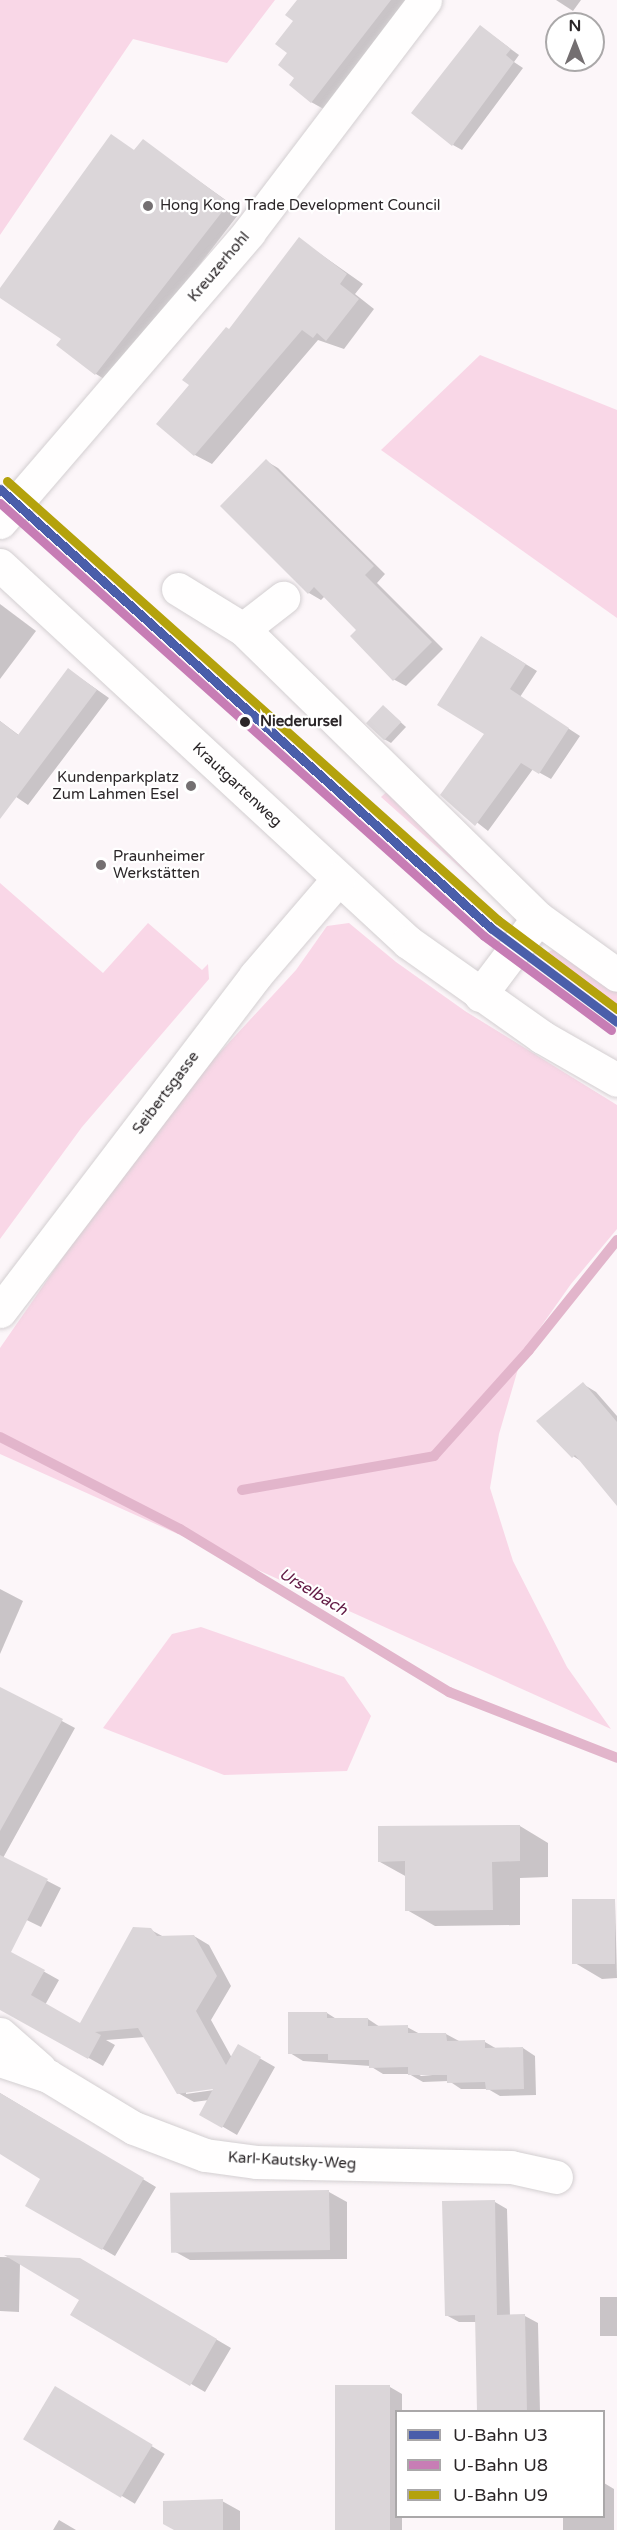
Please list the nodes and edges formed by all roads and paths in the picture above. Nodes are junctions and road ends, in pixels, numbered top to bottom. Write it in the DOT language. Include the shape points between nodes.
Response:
graph roads {
  1 [pos="425,0"];
  2 [pos="0,522"];
  3 [pos="0,565"];
  4 [pos="178,589"];
  5 [pos="284,598"];
  6 [pos="243,629"];
  7 [pos="338,879"];
  8 [pos="538,918"];
  9 [pos="617,975"];
  10 [pos="480,995"];
  11 [pos="617,1080"];
  12 [pos="0,1311"];
  13 [pos="0,2034"];
  14 [pos="0,2060"];
  15 [pos="48,2076"];
  16 [pos="556,2177"];
  1 -- 2 [label="street, Kreuzerhohl" via="249,232"];
  3 -- 7 [label="street, Krautgartenweg"];
  4 -- 6 [label="street"];
  5 -- 6 [label="street"];
  6 -- 8 [label="street"];
  7 -- 10 [label="street, Krautgartenweg" via="408,942"];
  7 -- 12 [label="street, Seibertsgasse" via="255,976"];
  8 -- 9 [label="street"];
  8 -- 10 [label="street"];
  10 -- 11 [label="street, Krautgartenweg"];
  13 -- 15 [label="street, Karl-Kautsky-Weg"];
  14 -- 15 [label="street, Karl-Kautsky-Weg"];
  15 -- 16 [label="street, Karl-Kautsky-Weg" via="134,2128 205,2155 256,2162 511,2167"];
}
